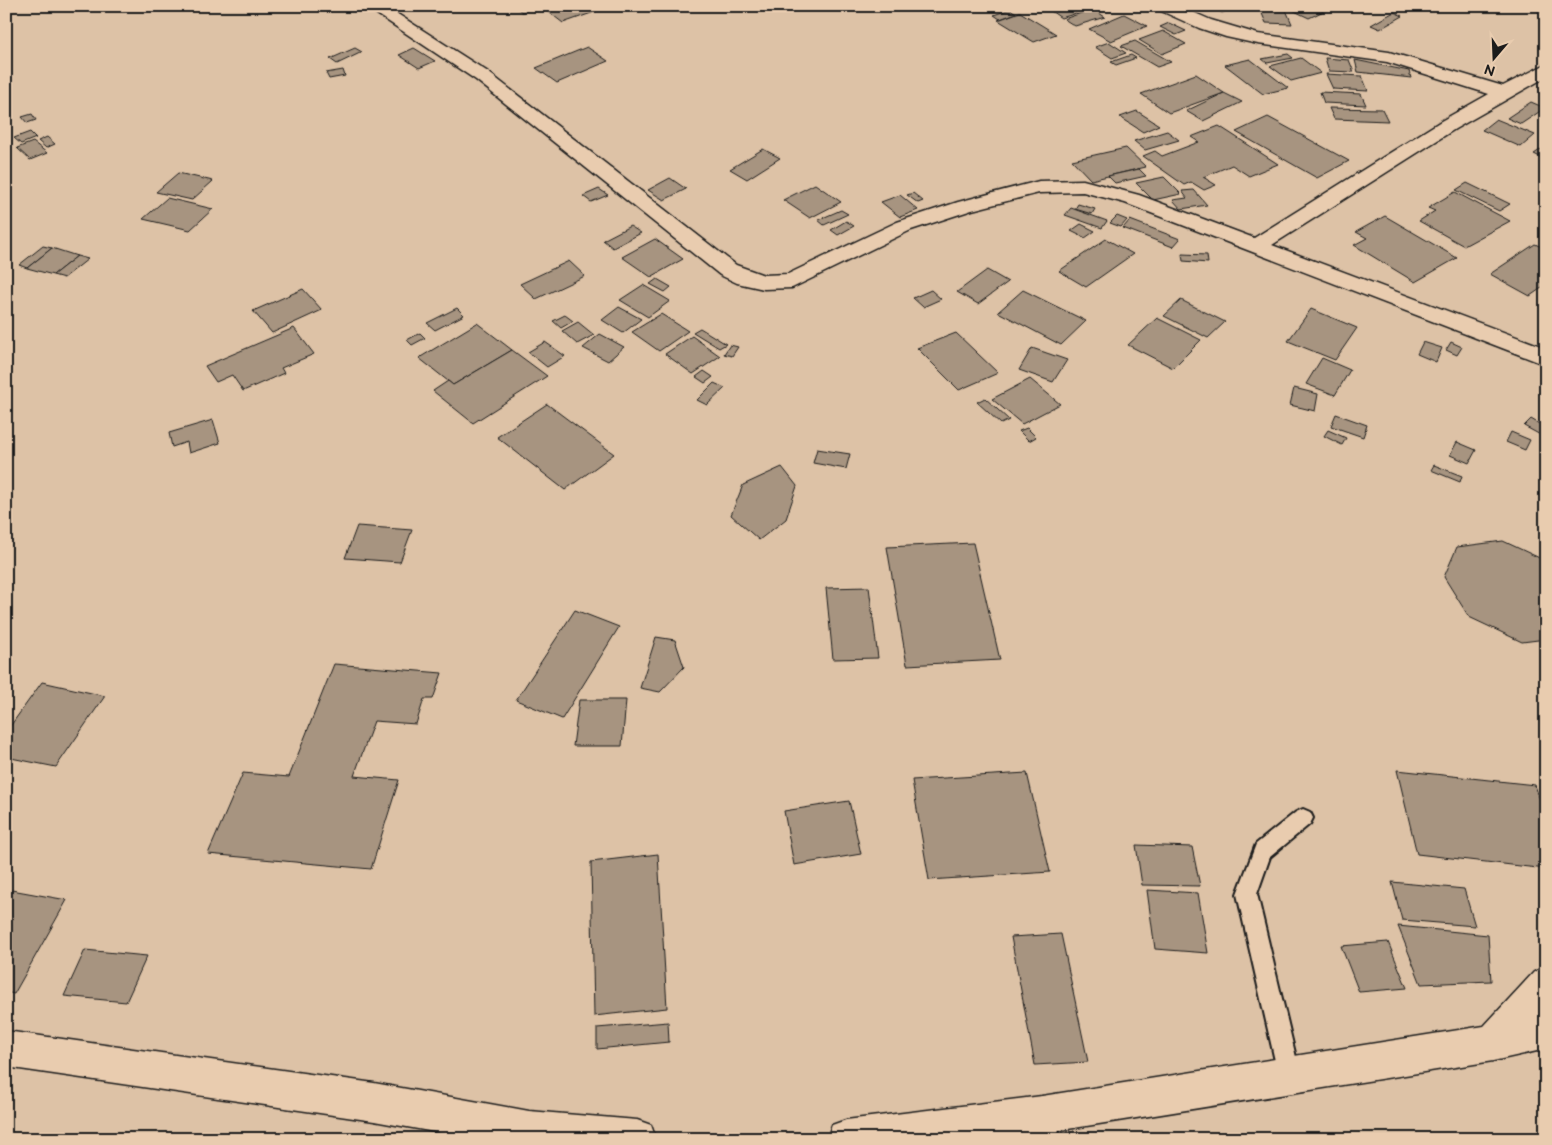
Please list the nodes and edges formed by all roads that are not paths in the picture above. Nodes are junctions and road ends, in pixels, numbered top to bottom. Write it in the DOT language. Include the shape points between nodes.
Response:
graph roads {
  1 [pos="373,6"];
  2 [pos="1165,6"];
  3 [pos="1546,70"];
  4 [pos="1506,93"];
  5 [pos="1256,246"];
  6 [pos="1546,357"];
  7 [pos="1303,818"];
  8 [pos="1546,984"];
  9 [pos="1546,1031"];
  10 [pos="1493,1043"];
  11 [pos="6,1049"];
  12 [pos="1289,1074"];
  13 [pos="1040,1127"];
  14 [pos="637,1139"];
  15 [pos="846,1139"];
  1 -- 5 [label="street" via="482,76 728,270 746,278 764,282 792,281 904,226 1039,187 1083,186 1132,199"];
  2 -- 4 [label="street" via="1232,33 1389,57"];
  3 -- 4 [label="street"];
  4 -- 5 [label="street" via="1448,125"];
  5 -- 6 [label="street"];
  7 -- 12 [label="lane" via="1263,851 1247,894"];
  8 -- 10 [label="street"];
  9 -- 10 [label="street"];
  10 -- 12 [label="street"];
  11 -- 14 [label="street" via="365,1101 529,1130"];
  12 -- 13 [label="street"];
  13 -- 15 [label="street"];
}
